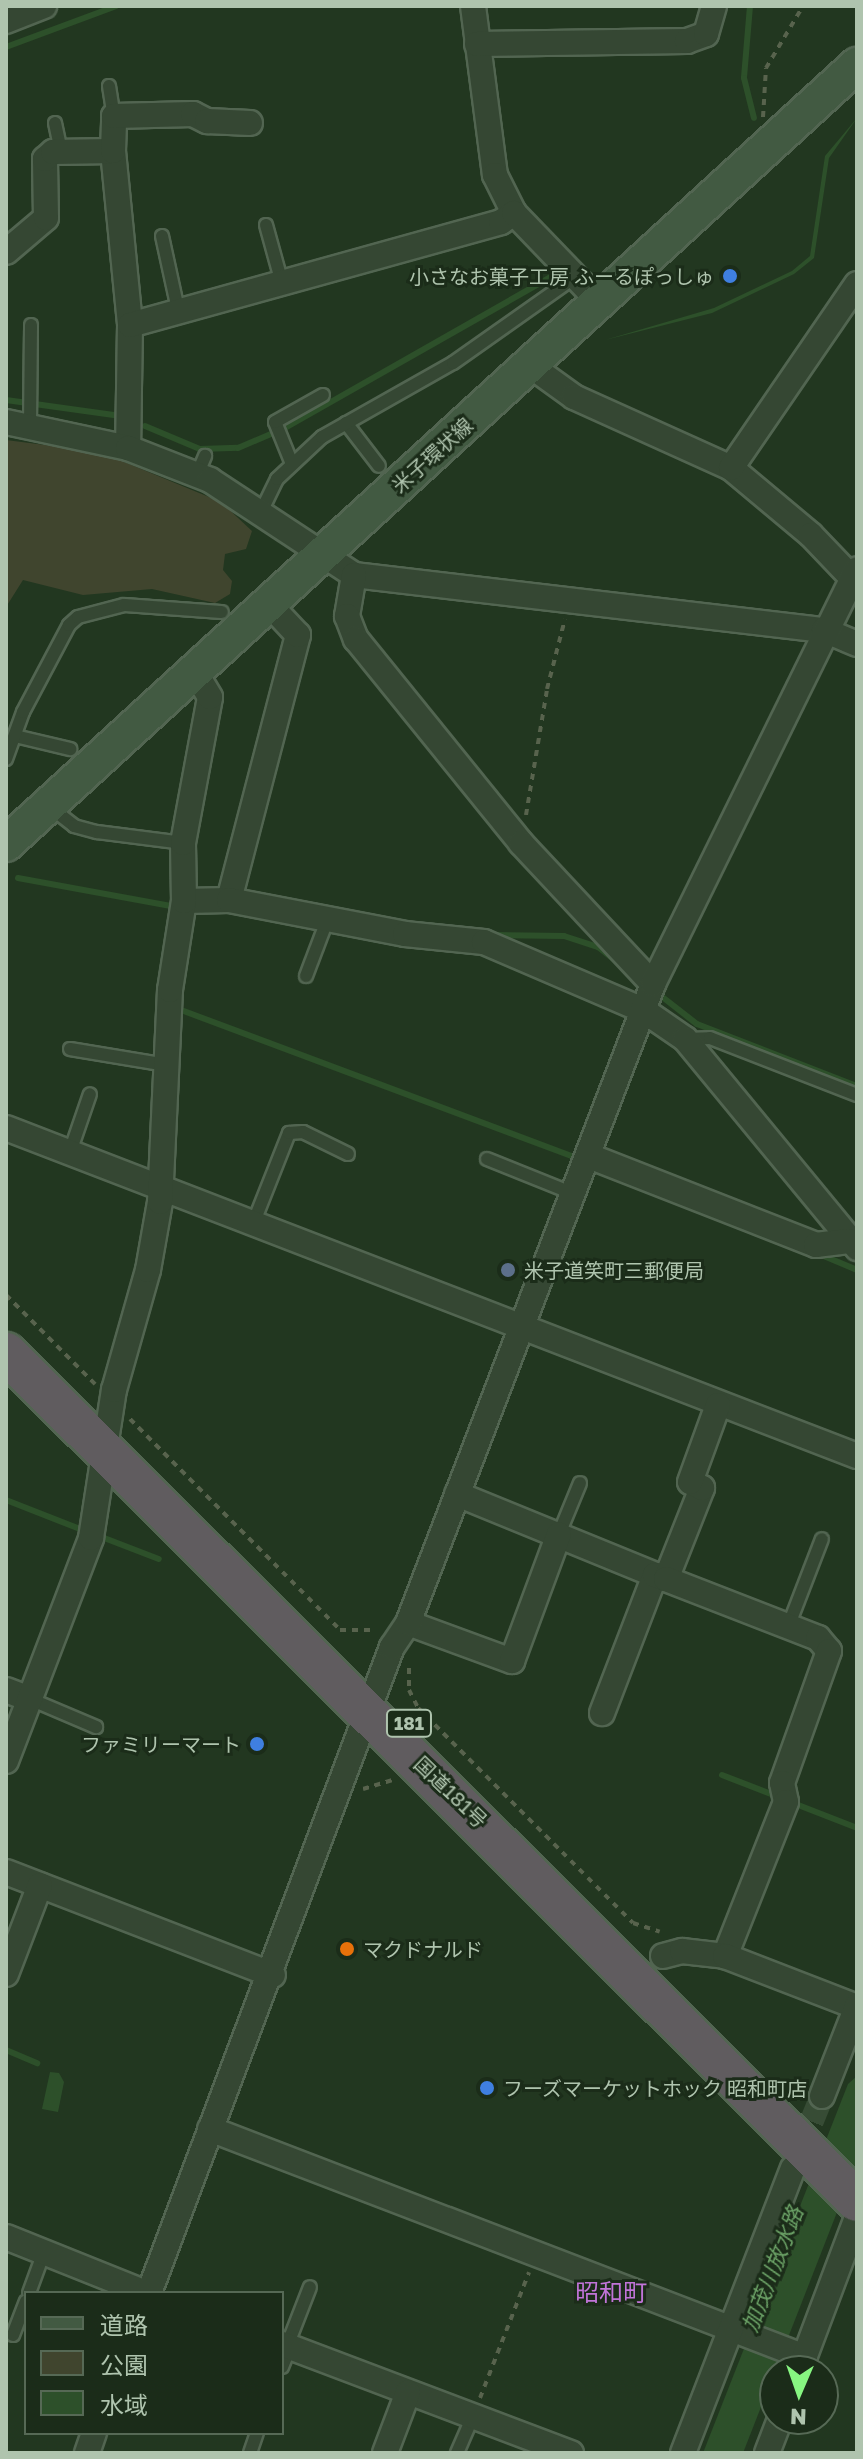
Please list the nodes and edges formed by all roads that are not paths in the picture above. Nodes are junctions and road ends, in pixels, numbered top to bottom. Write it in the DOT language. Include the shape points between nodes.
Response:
graph roads {
  1 [pos="44,6"];
  2 [pos="473,6"];
  3 [pos="714,6"];
  4 [pos="6,21"];
  5 [pos="477,44"];
  6 [pos="857,65"];
  7 [pos="109,86"];
  8 [pos="114,116"];
  9 [pos="55,123"];
  10 [pos="250,123"];
  11 [pos="61,151"];
  12 [pos="113,151"];
  13 [pos="514,213"];
  14 [pos="266,225"];
  15 [pos="162,236"];
  16 [pos="6,252"];
  17 [pos="575,277"];
  18 [pos="282,283"];
  19 [pos="857,284"];
  20 [pos="604,299"];
  21 [pos="179,314"];
  22 [pos="31,325"];
  23 [pos="130,325"];
  24 [pos="531,366"];
  25 [pos="323,395"];
  26 [pos="18,422"];
  27 [pos="346,423"];
  28 [pos="128,448"];
  29 [pos="292,464"];
  30 [pos="379,466"];
  31 [pos="731,468"];
  32 [pos="260,514"];
  33 [pos="321,556"];
  34 [pos="855,574"];
  35 [pos="354,575"];
  36 [pos="269,604"];
  37 [pos="222,612"];
  38 [pos="824,630"];
  39 [pos="857,644"];
  40 [pos="195,672"];
  41 [pos="15,736"];
  42 [pos="70,749"];
  43 [pos="6,759"];
  44 [pos="48,805"];
  45 [pos="11,832"];
  46 [pos="183,843"];
  47 [pos="229,900"];
  48 [pos="184,901"];
  49 [pos="328,918"];
  50 [pos="306,976"];
  51 [pos="653,984"];
  52 [pos="643,1010"];
  53 [pos="685,1039"];
  54 [pos="70,1049"];
  55 [pos="162,1064"];
  56 [pos="90,1094"];
  57 [pos="857,1095"];
  58 [pos="6,1128"];
  59 [pos="70,1152"];
  60 [pos="348,1154"];
  61 [pos="589,1156"];
  62 [pos="487,1159"];
  63 [pos="159,1187"];
  64 [pos="574,1194"];
  65 [pos="253,1224"];
  66 [pos="853,1244"];
  67 [pos="6,1323"];
  68 [pos="522,1328"];
  69 [pos="6,1353"];
  70 [pos="718,1405"];
  71 [pos="112,1422"];
  72 [pos="857,1456"];
  73 [pos="580,1483"];
  74 [pos="457,1494"];
  75 [pos="559,1534"];
  76 [pos="822,1539"];
  77 [pos="661,1577"];
  78 [pos="408,1623"];
  79 [pos="788,1627"];
  80 [pos="6,1690"];
  81 [pos="30,1699"];
  82 [pos="373,1701"];
  83 [pos="602,1713"];
  84 [pos="96,1727"];
  85 [pos="6,1761"];
  86 [pos="6,1872"];
  87 [pos="40,1885"];
  88 [pos="665,1944"];
  89 [pos="725,1956"];
  90 [pos="6,1974"];
  91 [pos="273,1975"];
  92 [pos="857,2007"];
  93 [pos="210,2129"];
  94 [pos="808,2133"];
  95 [pos="857,2165"];
  96 [pos="857,2201"];
  97 [pos="857,2217"];
  98 [pos="6,2237"];
  99 [pos="44,2252"];
  100 [pos="310,2287"];
  101 [pos="30,2291"];
  102 [pos="142,2291"];
  103 [pos="148,2291"];
  104 [pos="24,2306"];
  105 [pos="734,2331"];
  106 [pos="13,2335"];
  107 [pos="285,2351"];
  108 [pos="788,2355"];
  109 [pos="801,2355"];
  110 [pos="413,2394"];
  111 [pos="473,2416"];
  112 [pos="385,2453"];
  113 [pos="397,2453"];
  114 [pos="457,2453"];
  115 [pos="571,2453"];
  116 [pos="683,2453"];
  1 -- 4 [label="street"];
  2 -- 5 [label="street"];
  3 -- 5 [label="street" via="706,34 687,41"];
  5 -- 13 [label="street" via="495,175"];
  6 -- 20 [label="main road, 米子環状線"];
  7 -- 8 [label="lane"];
  8 -- 10 [label="street" via="193,114 207,121"];
  8 -- 12 [label="street"];
  9 -- 11 [label="lane"];
  11 -- 12 [label="street"];
  11 -- 16 [label="street" via="45,159 46,218"];
  12 -- 23 [label="street"];
  13 -- 17 [label="street"];
  13 -- 18 [label="street" via="501,222"];
  14 -- 18 [label="lane"];
  15 -- 21 [label="lane"];
  17 -- 20 [label="street"];
  17 -- 27 [label="lane" via="466,355"];
  18 -- 21 [label="street"];
  19 -- 31 [label="street"];
  20 -- 24 [label="main road, 米子環状線"];
  21 -- 23 [label="street"];
  22 -- 26 [label="lane"];
  23 -- 28 [label="street"];
  24 -- 31 [label="street" via="574,397"];
  24 -- 33 [label="main road, 米子環状線"];
  25 -- 29 [label="lane" via="275,422"];
  26 -- 28 [label="street"];
  27 -- 29 [label="lane"];
  27 -- 30 [label="lane"];
  28 -- 32 [label="street" via="201,466"];
  29 -- 32 [label="lane" via="277,479"];
  31 -- 34 [label="street"];
  32 -- 33 [label="street"];
  33 -- 35 [label="street"];
  33 -- 36 [label="main road, 米子環状線"];
  34 -- 38 [label="street"];
  35 -- 38 [label="street"];
  35 -- 51 [label="street" via="347,616 356,639 521,843"];
  36 -- 40 [label="main road, 米子環状線"];
  36 -- 47 [label="street" via="298,635"];
  37 -- 41 [label="lane" via="124,605 78,617 69,625"];
  38 -- 39 [label="street"];
  38 -- 51 [label="street"];
  40 -- 44 [label="main road, 米子環状線"];
  40 -- 46 [label="street" via="210,697"];
  41 -- 42 [label="lane"];
  41 -- 43 [label="lane"];
  44 -- 45 [label="main road, 米子環状線"];
  44 -- 46 [label="lane" via="74,826"];
  46 -- 48 [label="street"];
  47 -- 48 [label="street"];
  47 -- 49 [label="street"];
  48 -- 55 [label="street"];
  49 -- 50 [label="lane"];
  49 -- 52 [label="street" via="484,942"];
  51 -- 52 [label="street"];
  52 -- 53 [label="street"];
  52 -- 61 [label="street"];
  53 -- 57 [label="lane" via="710,1038"];
  53 -- 66 [label="street"];
  54 -- 55 [label="lane"];
  55 -- 63 [label="street"];
  56 -- 59 [label="lane"];
  58 -- 59 [label="street"];
  59 -- 63 [label="street"];
  60 -- 65 [label="lane" via="303,1132 289,1133"];
  61 -- 64 [label="street"];
  61 -- 66 [label="street" via="816,1245"];
  62 -- 64 [label="lane"];
  63 -- 65 [label="street"];
  63 -- 71 [label="street" via="148,1270 117,1374"];
  64 -- 68 [label="street"];
  65 -- 68 [label="street"];
  67 -- 71 [label="highway, 国道181号 / 181"];
  68 -- 70 [label="street"];
  68 -- 74 [label="street"];
  69 -- 71 [label="highway, 国道181号 / 181"];
  70 -- 72 [label="street"];
  70 -- 77 [label="street" via="690,1482 702,1488"];
  71 -- 81 [label="street" via="91,1538"];
  71 -- 82 [label="highway, 国道181号 / 181"];
  73 -- 75 [label="lane"];
  74 -- 75 [label="street"];
  74 -- 78 [label="street"];
  75 -- 77 [label="street"];
  75 -- 78 [label="street" via="512,1661"];
  76 -- 79 [label="lane"];
  77 -- 79 [label="street"];
  77 -- 83 [label="street"];
  78 -- 82 [label="street" via="392,1647"];
  79 -- 89 [label="street" via="826,1644 830,1661 782,1783 786,1802"];
  80 -- 81 [label="street"];
  81 -- 84 [label="lane"];
  81 -- 85 [label="street"];
  82 -- 91 [label="street"];
  82 -- 94 [label="highway, 国道181号 / 181"];
  86 -- 87 [label="street"];
  87 -- 90 [label="street"];
  87 -- 91 [label="street"];
  88 -- 89 [label="street"];
  89 -- 92 [label="street"];
  91 -- 93 [label="street"];
  92 -- 94 [label="street"];
  93 -- 103 [label="street"];
  93 -- 105 [label="street"];
  94 -- 95 [label="highway, 国道181号 / 181"];
  94 -- 96 [label="highway, 国道181号 / 181"];
  94 -- 105 [label="street"];
  97 -- 109 [label="street"];
  98 -- 99 [label="street"];
  99 -- 101 [label="lane"];
  99 -- 102 [label="street"];
  100 -- 107 [label="lane"];
  104 -- 106 [label="lane"];
  105 -- 108 [label="street"];
  105 -- 116 [label="street"];
  107 -- 110 [label="street"];
  110 -- 111 [label="street"];
  110 -- 112 [label="street"];
  110 -- 113 [label="lane"];
  111 -- 114 [label="lane"];
  111 -- 115 [label="street"];
}
